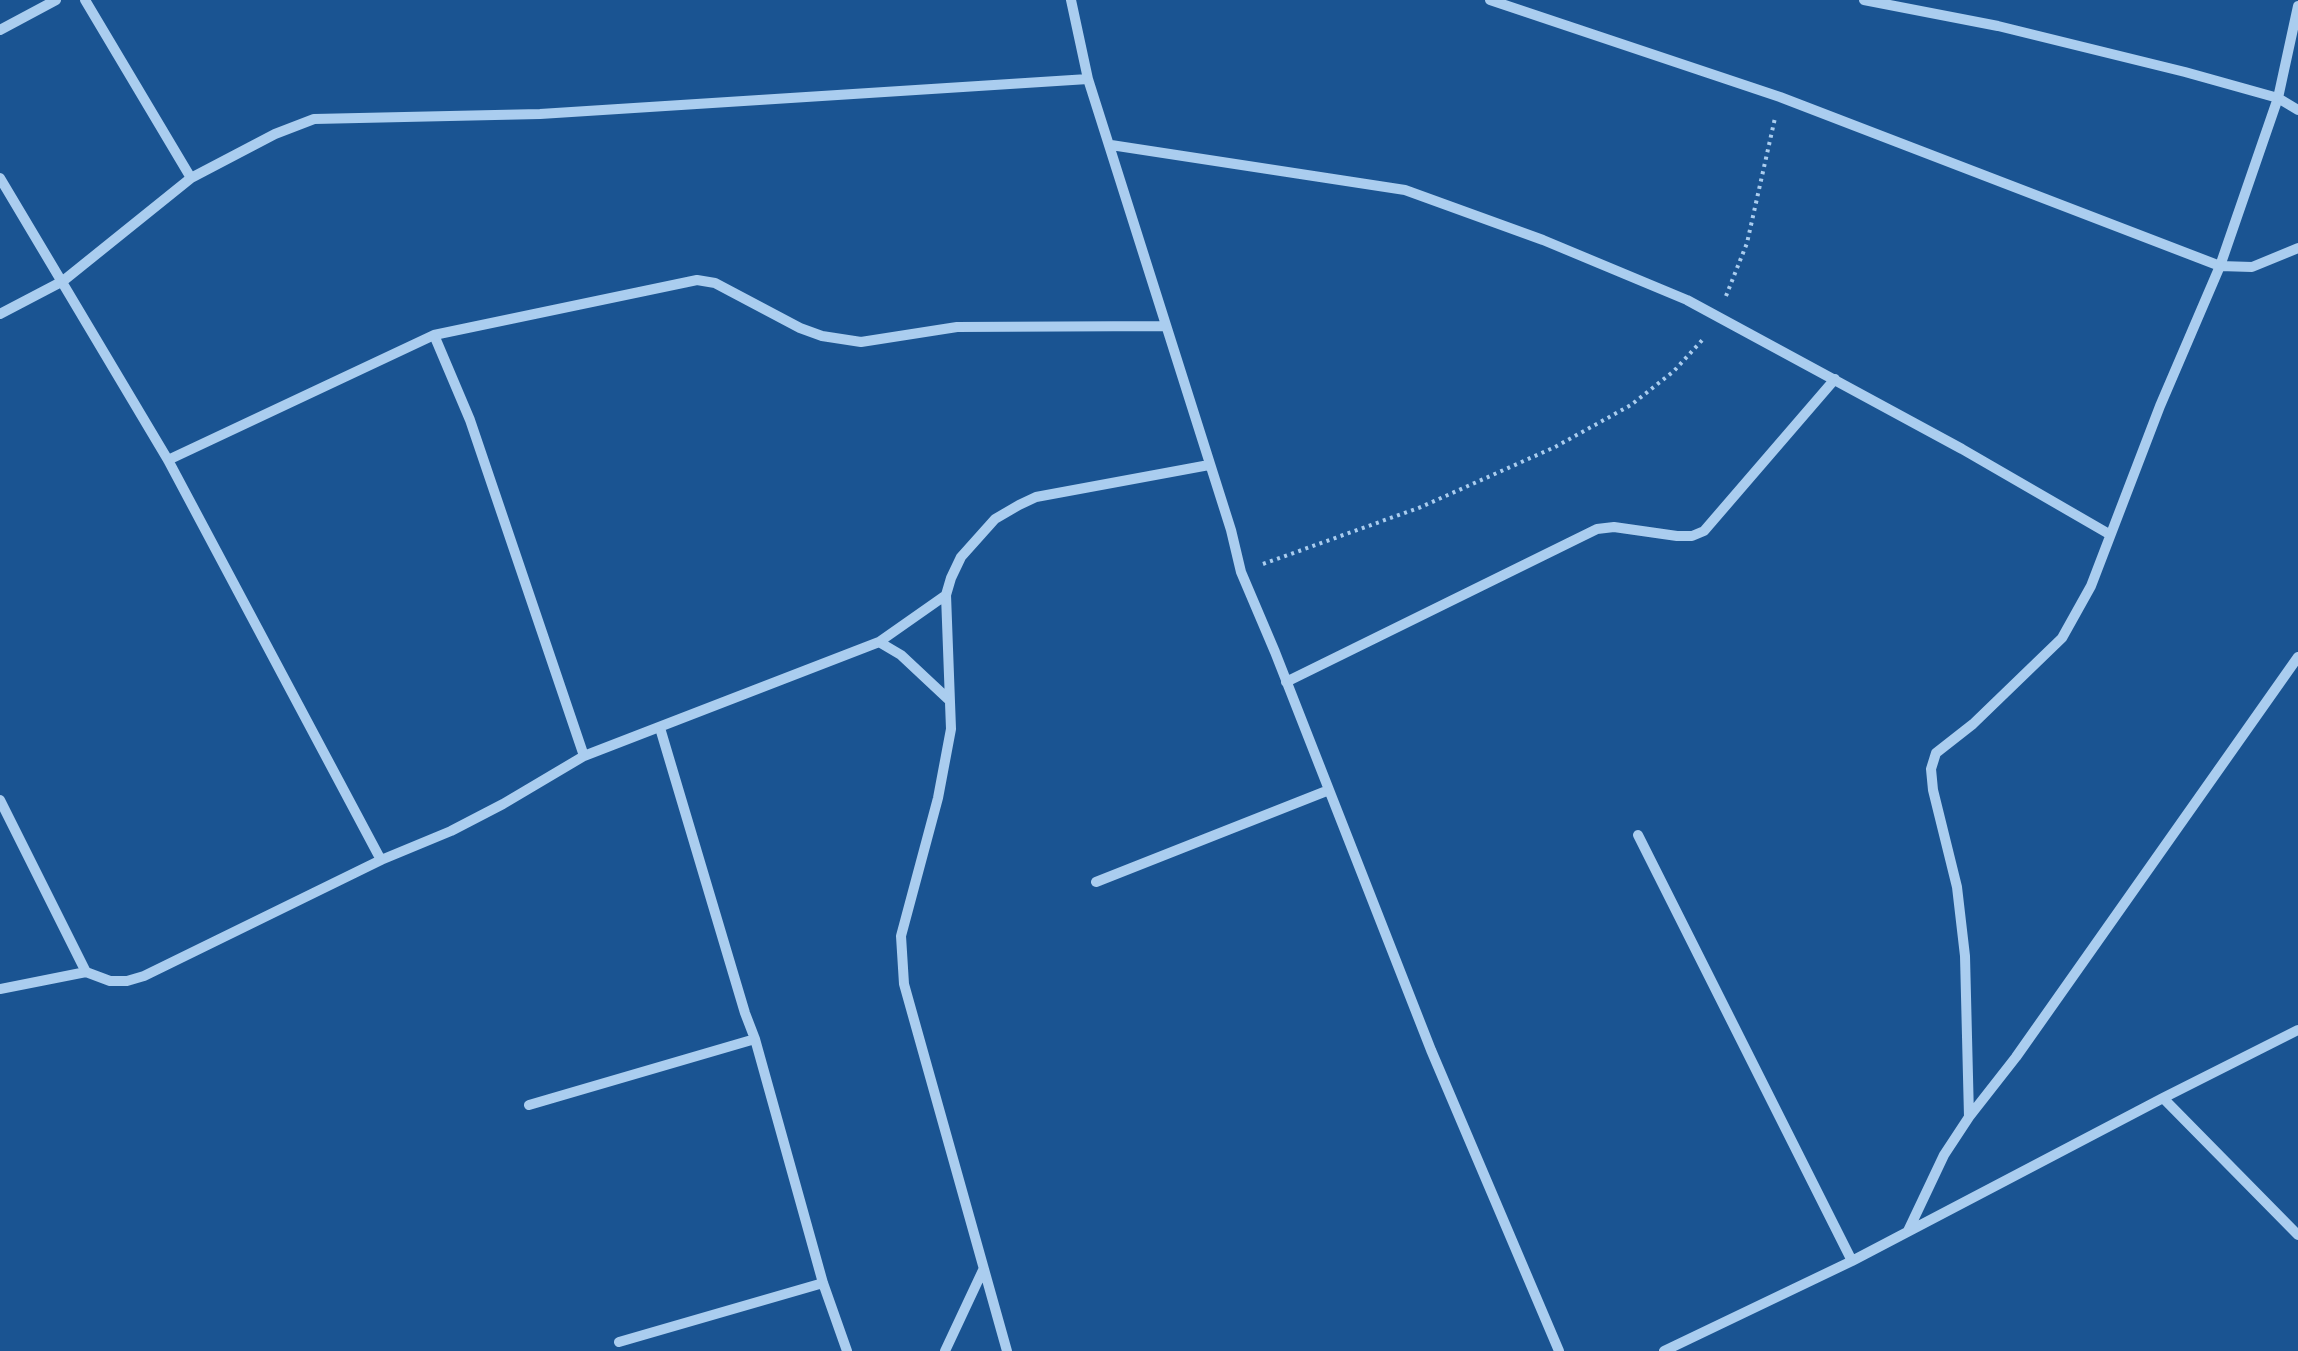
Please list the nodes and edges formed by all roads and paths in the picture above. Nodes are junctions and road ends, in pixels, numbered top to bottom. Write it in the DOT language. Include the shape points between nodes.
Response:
graph roads {
  1 [pos="85,0"];
  2 [pos="1071,0"];
  3 [pos="1490,0"];
  4 [pos="1864,0"];
  5 [pos="49,2"];
  6 [pos="2298,6"];
  7 [pos="0,30"];
  8 [pos="1088,79"];
  9 [pos="1780,97"];
  10 [pos="2278,98"];
  11 [pos="2298,110"];
  12 [pos="1111,145"];
  13 [pos="0,178"];
  14 [pos="191,178"];
  15 [pos="2298,248"];
  16 [pos="2220,266"];
  17 [pos="63,281"];
  18 [pos="0,314"];
  19 [pos="1718,317"];
  20 [pos="1166,326"];
  21 [pos="434,335"];
  22 [pos="1835,379"];
  23 [pos="168,460"];
  24 [pos="1209,465"];
  25 [pos="2109,534"];
  26 [pos="1241,572"];
  27 [pos="946,594"];
  28 [pos="879,642"];
  29 [pos="2298,657"];
  30 [pos="1286,681"];
  31 [pos="948,699"];
  32 [pos="660,728"];
  33 [pos="584,756"];
  34 [pos="1329,790"];
  35 [pos="0,800"];
  36 [pos="1638,835"];
  37 [pos="381,860"];
  38 [pos="1096,882"];
  39 [pos="86,972"];
  40 [pos="0,989"];
  41 [pos="2298,1030"];
  42 [pos="755,1039"];
  43 [pos="2163,1098"];
  44 [pos="529,1105"];
  45 [pos="1969,1117"];
  46 [pos="1908,1231"];
  47 [pos="2298,1235"];
  48 [pos="1852,1261"];
  49 [pos="983,1270"];
  50 [pos="823,1283"];
  51 [pos="619,1342"];
  52 [pos="847,1351"];
  53 [pos="945,1351"];
  54 [pos="1007,1351"];
  55 [pos="1559,1351"];
  56 [pos="1664,1351"];
  1 -- 14 [label="street"];
  2 -- 8 [label="street"];
  3 -- 9 [label="street"];
  4 -- 10 [label="street" via="1998,26"];
  5 -- 7 [label="street"];
  6 -- 10 [label="street"];
  8 -- 12 [label="street"];
  8 -- 14 [label="street" via="552,113 314,119 275,134"];
  9 -- 16 [label="street"];
  9 -- 19 [label="path" via="1747,243"];
  10 -- 11 [label="street"];
  10 -- 16 [label="street"];
  12 -- 19 [label="street" via="1405,190 1543,240 1688,300"];
  12 -- 20 [label="street"];
  13 -- 17 [label="street"];
  14 -- 17 [label="street"];
  15 -- 16 [label="street" via="2252,267"];
  16 -- 25 [label="street"];
  17 -- 18 [label="street"];
  17 -- 23 [label="street"];
  19 -- 22 [label="street"];
  19 -- 26 [label="path" via="1704,339 1674,371 1631,405 1555,447 1421,507"];
  20 -- 21 [label="street" via="957,327 861,342 800,328 715,283 697,280"];
  20 -- 24 [label="street"];
  21 -- 23 [label="street"];
  21 -- 33 [label="street" via="474,430"];
  22 -- 25 [label="street"];
  22 -- 30 [label="street" via="1704,531 1684,536 1614,527 1597,529"];
  23 -- 37 [label="street"];
  24 -- 26 [label="street"];
  24 -- 27 [label="street" via="1036,496 995,519 961,557"];
  25 -- 45 [label="street" via="2091,586 2062,638 1973,724 1936,753 1931,769 1957,887 1965,956"];
  26 -- 30 [label="street"];
  27 -- 28 [label="street"];
  27 -- 31 [label="street"];
  28 -- 31 [label="street" via="901,655"];
  28 -- 32 [label="street"];
  29 -- 45 [label="street" via="2023,1047"];
  30 -- 34 [label="street"];
  31 -- 49 [label="street" via="951,729 938,798 901,936 904,984"];
  32 -- 33 [label="street"];
  32 -- 42 [label="street"];
  33 -- 37 [label="street" via="451,831"];
  34 -- 38 [label="street"];
  34 -- 55 [label="street" via="1431,1050"];
  35 -- 39 [label="street"];
  36 -- 48 [label="street"];
  37 -- 39 [label="street" via="144,976 111,981"];
  39 -- 40 [label="street"];
  41 -- 43 [label="street"];
  42 -- 44 [label="street"];
  42 -- 50 [label="street"];
  43 -- 46 [label="street"];
  43 -- 47 [label="street"];
  45 -- 46 [label="street" via="1944,1155"];
  46 -- 48 [label="street"];
  48 -- 56 [label="street"];
  49 -- 53 [label="street"];
  49 -- 54 [label="street"];
  50 -- 51 [label="street"];
  50 -- 52 [label="street"];
}
